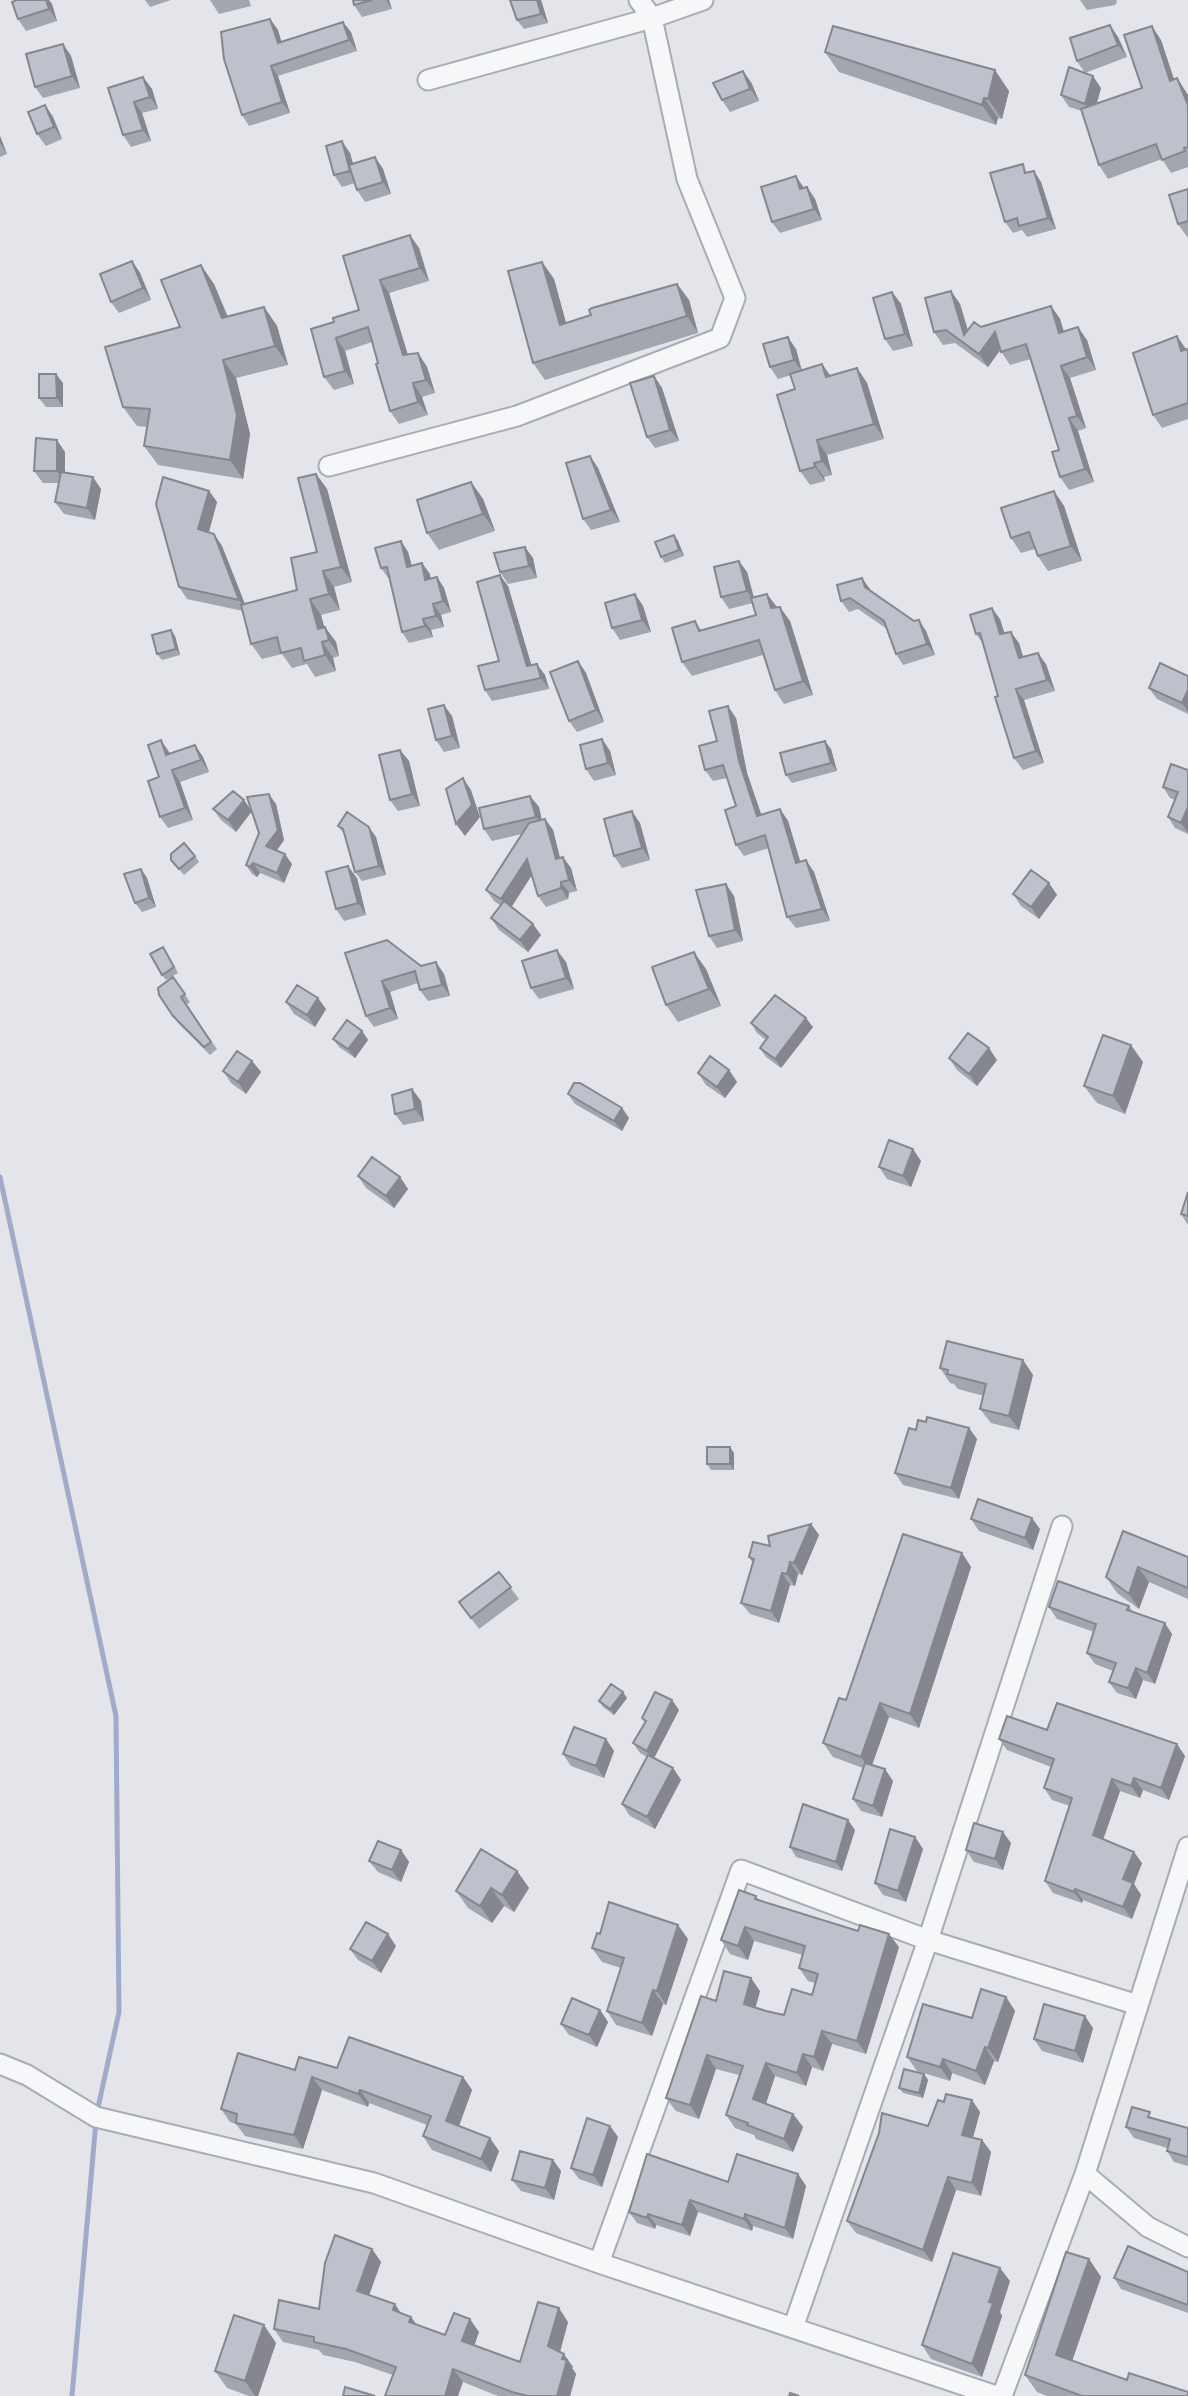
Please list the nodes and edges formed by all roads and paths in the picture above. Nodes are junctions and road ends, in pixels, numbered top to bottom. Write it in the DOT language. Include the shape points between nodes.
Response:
graph roads {
  1 [pos="639,0"];
  2 [pos="703,0"];
  3 [pos="652,18"];
  4 [pos="428,80"];
  5 [pos="329,466"];
  6 [pos="1062,1525"];
  7 [pos="1188,1847"];
  8 [pos="928,1940"];
  9 [pos="1138,2005"];
  10 [pos="0,2064"];
  11 [pos="1085,2174"];
  12 [pos="1188,2248"];
  13 [pos="599,2263"];
  14 [pos="793,2329"];
  15 [pos="996,2396"];
  16 [pos="1002,2396"];
  1 -- 3 [label="street"];
  2 -- 3 [label="street"];
  3 -- 4 [label="street"];
  3 -- 5 [label="street" via="687,178 735,298 720,338 517,416"];
  6 -- 8 [label="street"];
  7 -- 9 [label="street"];
  8 -- 9 [label="street"];
  8 -- 13 [label="street" via="741,1870"];
  8 -- 14 [label="street"];
  9 -- 11 [label="street"];
  10 -- 13 [label="street" via="96,2117 374,2183"];
  11 -- 12 [label="street" via="1147,2227"];
  11 -- 16 [label="street"];
  13 -- 14 [label="street"];
  14 -- 15 [label="street"];
}
